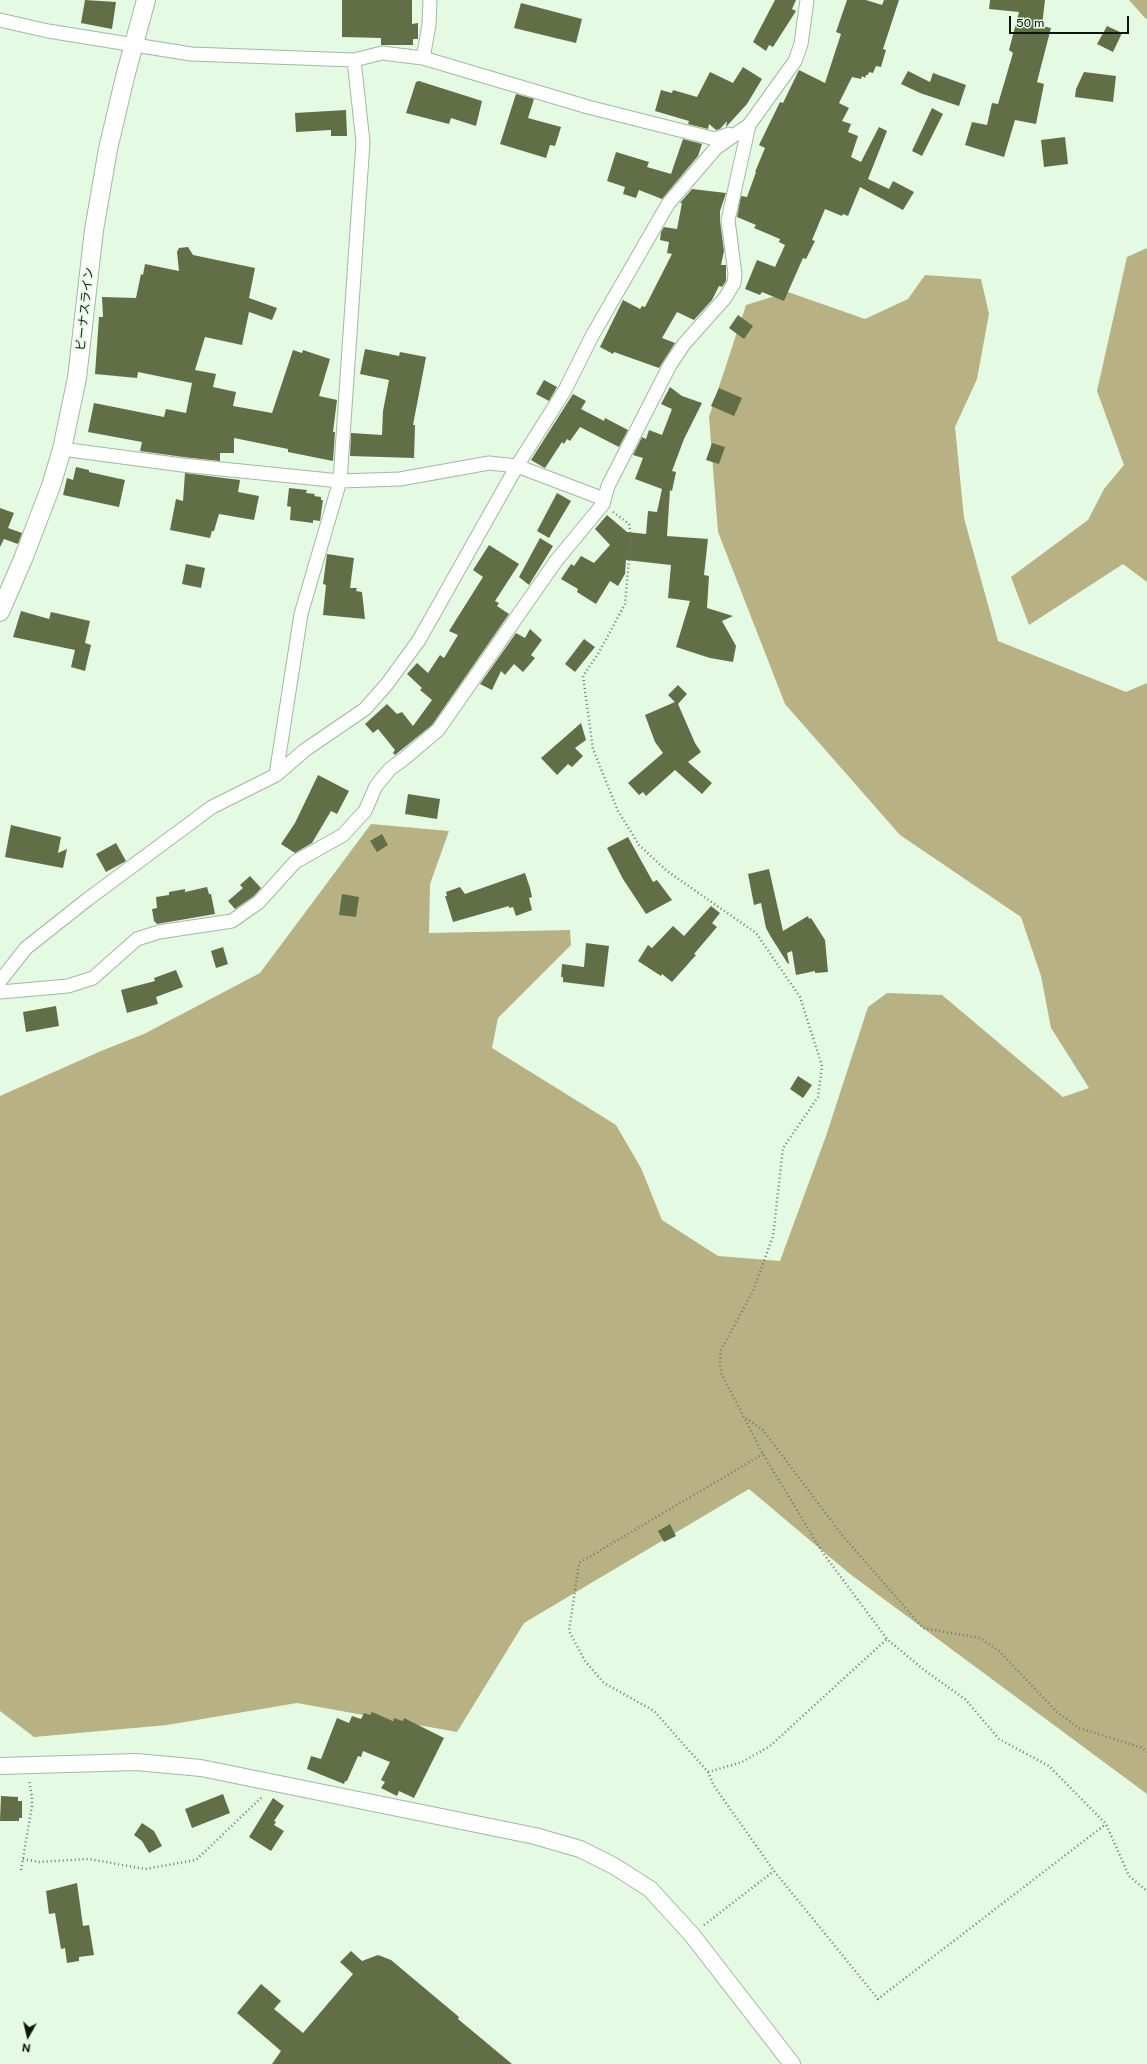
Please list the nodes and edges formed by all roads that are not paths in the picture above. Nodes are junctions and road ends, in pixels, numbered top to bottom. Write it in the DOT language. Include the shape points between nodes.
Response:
graph roads {
  1 [pos="146,0"];
  2 [pos="430,0"];
  3 [pos="807,0"];
  4 [pos="0,20"];
  5 [pos="135,45"];
  6 [pos="423,58"];
  7 [pos="354,60"];
  8 [pos="749,125"];
  9 [pos="62,449"];
  10 [pos="517,466"];
  11 [pos="340,481"];
  12 [pos="603,501"];
  13 [pos="0,612"];
  14 [pos="276,775"];
  15 [pos="0,981"];
  16 [pos="0,992"];
  17 [pos="7,1766"];
  18 [pos="792,2064"];
  1 -- 5 [label="main road, ビーナスライン"];
  2 -- 6 [label="street" via="429,25"];
  3 -- 8 [label="street" via="796,61"];
  4 -- 5 [label="street"];
  5 -- 7 [label="street" via="191,54"];
  5 -- 9 [label="main road, ビーナスライン" via="110,142 94,230 77,378"];
  6 -- 7 [label="street" via="382,53"];
  6 -- 8 [label="street" via="580,105 715,139"];
  7 -- 11 [label="street" via="363,142"];
  8 -- 10 [label="street" via="716,148 668,204 592,336 565,390"];
  8 -- 12 [label="street" via="728,220 734,283 725,298 684,344 670,364 608,486"];
  9 -- 11 [label="street" via="182,466"];
  9 -- 13 [label="main road, ビーナスライン" via="26,552"];
  10 -- 11 [label="street" via="489,463 400,479"];
  10 -- 12 [label="street"];
  10 -- 14 [label="street" via="419,640 387,684 365,709 305,750"];
  11 -- 14 [label="street" via="301,614"];
  12 -- 16 [label="street" via="556,561 438,730 390,768 376,786 365,810 343,835 295,862 259,902 232,921 159,932 137,939 93,978 68,986"];
  14 -- 15 [label="street" via="212,807 88,899 26,948"];
  17 -- 18 [label="street" via="136,1762 201,1768 535,1836 580,1849 614,1866 650,1889 692,1935"];
}
